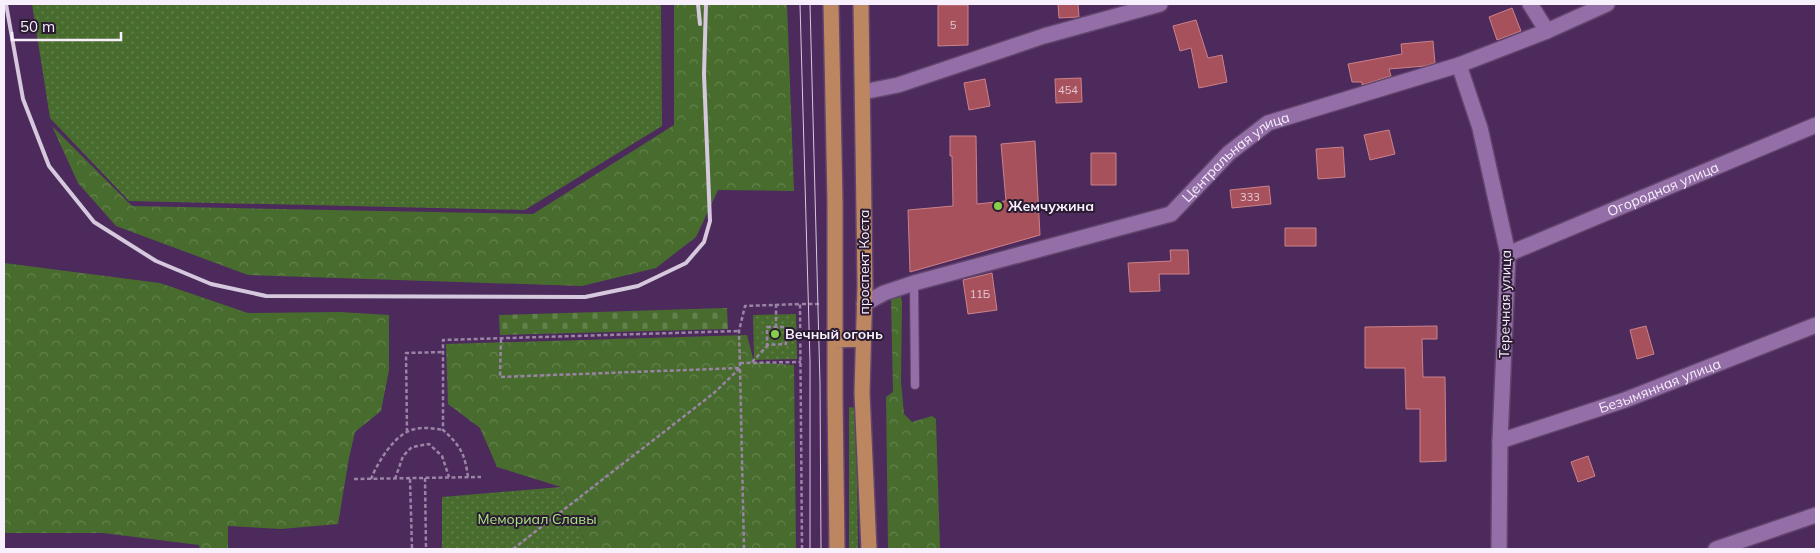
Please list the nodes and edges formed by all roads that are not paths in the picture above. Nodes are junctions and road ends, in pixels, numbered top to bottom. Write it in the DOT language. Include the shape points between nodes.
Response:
graph roads {
  1 [pos="831,4"];
  2 [pos="861,4"];
  3 [pos="1160,4"];
  4 [pos="1530,4"];
  5 [pos="1607,4"];
  6 [pos="1547,31"];
  7 [pos="1459,65"];
  8 [pos="863,92"];
  9 [pos="1816,125"];
  10 [pos="1508,254"];
  11 [pos="914,283"];
  12 [pos="864,304"];
  13 [pos="1816,325"];
  14 [pos="864,339"];
  15 [pos="835,340"];
  16 [pos="916,385"];
  17 [pos="1500,441"];
  18 [pos="1816,514"];
  19 [pos="837,549"];
  20 [pos="868,549"];
  21 [pos="1499,549"];
  22 [pos="1716,549"];
  1 -- 15 [label="main road, проспект Коста" via="836,202"];
  2 -- 8 [label="main road, проспект Коста"];
  3 -- 8 [label="street" via="1044,36 898,85"];
  4 -- 6 [label="street"];
  5 -- 6 [label="street, Центральная улица"];
  6 -- 7 [label="street, Центральная улица"];
  7 -- 10 [label="street, Теречная улица" via="1480,128"];
  7 -- 11 [label="street, Центральная улица" via="1268,123 1229,153 1171,214"];
  8 -- 12 [label="main road, проспект Коста"];
  9 -- 10 [label="street, Огородная улица"];
  10 -- 17 [label="street, Теречная улица"];
  11 -- 12 [label="street, Центральная улица"];
  11 -- 16 [label="lane"];
  12 -- 14 [label="main road, проспект Коста"];
  13 -- 17 [label="street, Безымянная улица" via="1624,400"];
  14 -- 15 [label="main road"];
  14 -- 20 [label="main road, проспект Коста" via="862,393"];
  15 -- 19 [label="main road, проспект Коста"];
  17 -- 21 [label="street, Теречная улица"];
  18 -- 22 [label="street"];
}
